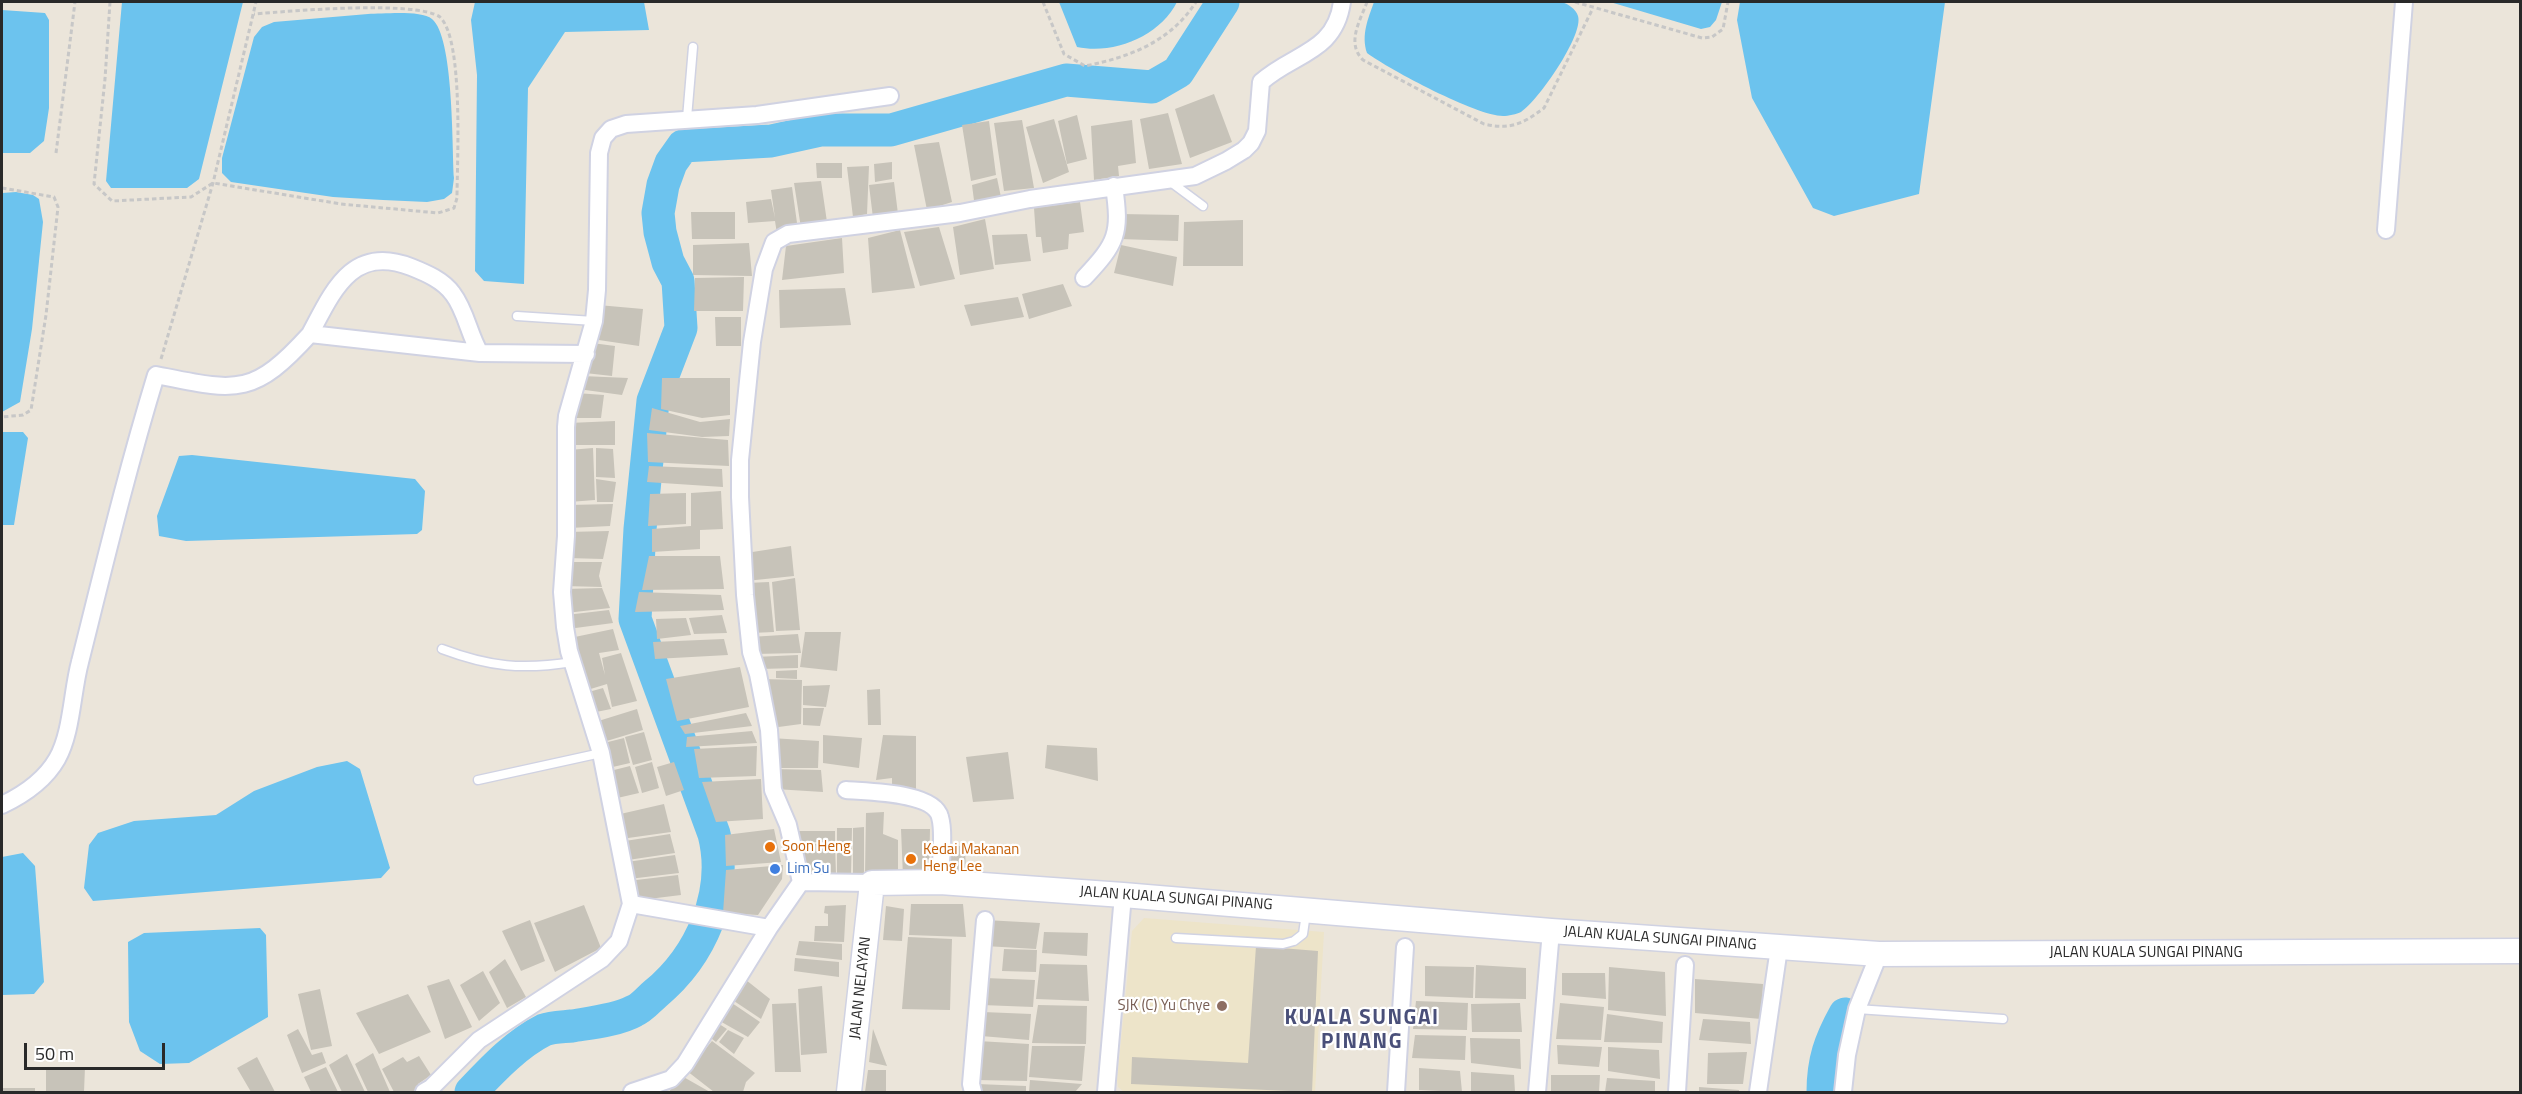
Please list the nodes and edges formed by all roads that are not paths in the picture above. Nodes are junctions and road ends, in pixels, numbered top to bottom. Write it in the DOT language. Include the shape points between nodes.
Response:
graph roads {
  1 [pos="1342,2"];
  2 [pos="2404,2"];
  3 [pos="693,47"];
  4 [pos="890,96"];
  5 [pos="687,118"];
  6 [pos="1168,180"];
  7 [pos="1114,186"];
  8 [pos="1203,206"];
  9 [pos="2386,230"];
  10 [pos="1084,278"];
  11 [pos="517,316"];
  12 [pos="594,321"];
  13 [pos="310,334"];
  14 [pos="480,353"];
  15 [pos="586,354"];
  16 [pos="442,649"];
  17 [pos="573,662"];
  18 [pos="601,753"];
  19 [pos="478,780"];
  20 [pos="846,790"];
  21 [pos="2,805"];
  22 [pos="801,882"];
  23 [pos="940,882"];
  24 [pos="872,883"];
  25 [pos="1123,895"];
  26 [pos="631,904"];
  27 [pos="1307,909"];
  28 [pos="985,920"];
  29 [pos="762,927"];
  30 [pos="1551,931"];
  31 [pos="1176,938"];
  32 [pos="1406,947"];
  33 [pos="1779,948"];
  34 [pos="2520,951"];
  35 [pos="1879,954"];
  36 [pos="1685,965"];
  37 [pos="1857,1009"];
  38 [pos="2003,1019"];
  39 [pos="424,1092"];
  40 [pos="632,1092"];
  41 [pos="849,1092"];
  42 [pos="973,1092"];
  43 [pos="1106,1092"];
  44 [pos="1396,1092"];
  45 [pos="1538,1092"];
  46 [pos="1677,1092"];
  47 [pos="1758,1092"];
  48 [pos="1843,1092"];
  1 -- 6 [label="street" via="1329,37 1261,82 1257,131 1248,147 1195,176"];
  2 -- 9 [label="street"];
  3 -- 5 [label="lane"];
  4 -- 5 [label="street" via="757,115"];
  5 -- 12 [label="street" via="626,124 611,129 603,138 599,153"];
  6 -- 7 [label="street"];
  6 -- 8 [label="lane"];
  7 -- 10 [label="street" via="1117,206 1113,244"];
  7 -- 22 [label="street" via="960,213 788,234 770,249 748,380 740,497 751,652 769,730 773,790 785,817"];
  11 -- 12 [label="lane"];
  12 -- 15 [label="street"];
  13 -- 14 [label="street"];
  13 -- 14 [label="street" via="333,292 351,271 372,261 390,261 432,276 450,290"];
  13 -- 21 [label="street" via="285,362 248,383 209,386 156,375 133,450 64,741 57,759 36,783"];
  14 -- 15 [label="street"];
  15 -- 17 [label="street" via="566,426 562,592"];
  16 -- 17 [label="lane" via="490,665 548,666"];
  17 -- 18 [label="street"];
  18 -- 19 [label="lane"];
  18 -- 26 [label="street"];
  20 -- 23 [label="street" via="921,799 938,810"];
  22 -- 24 [label="street, JALAN KUALA SUNGAI PINANG"];
  22 -- 29 [label="street"];
  23 -- 24 [label="street, JALAN KUALA SUNGAI PINANG"];
  23 -- 25 [label="street, JALAN KUALA SUNGAI PINANG"];
  24 -- 41 [label="street, JALAN NELAYAN"];
  25 -- 27 [label="street, JALAN KUALA SUNGAI PINANG"];
  25 -- 43 [label="street"];
  26 -- 29 [label="street"];
  26 -- 39 [label="street" via="619,941 602,958 479,1040"];
  27 -- 30 [label="street, JALAN KUALA SUNGAI PINANG"];
  27 -- 31 [label="lane" via="1303,934 1288,943"];
  28 -- 42 [label="street"];
  29 -- 40 [label="street" via="686,1064 671,1078"];
  30 -- 33 [label="street, JALAN KUALA SUNGAI PINANG"];
  30 -- 45 [label="street"];
  32 -- 44 [label="street"];
  33 -- 35 [label="street, JALAN KUALA SUNGAI PINANG"];
  33 -- 47 [label="street"];
  34 -- 35 [label="street, JALAN KUALA SUNGAI PINANG"];
  35 -- 37 [label="street"];
  36 -- 46 [label="street"];
  37 -- 38 [label="lane"];
  37 -- 48 [label="street"];
}
